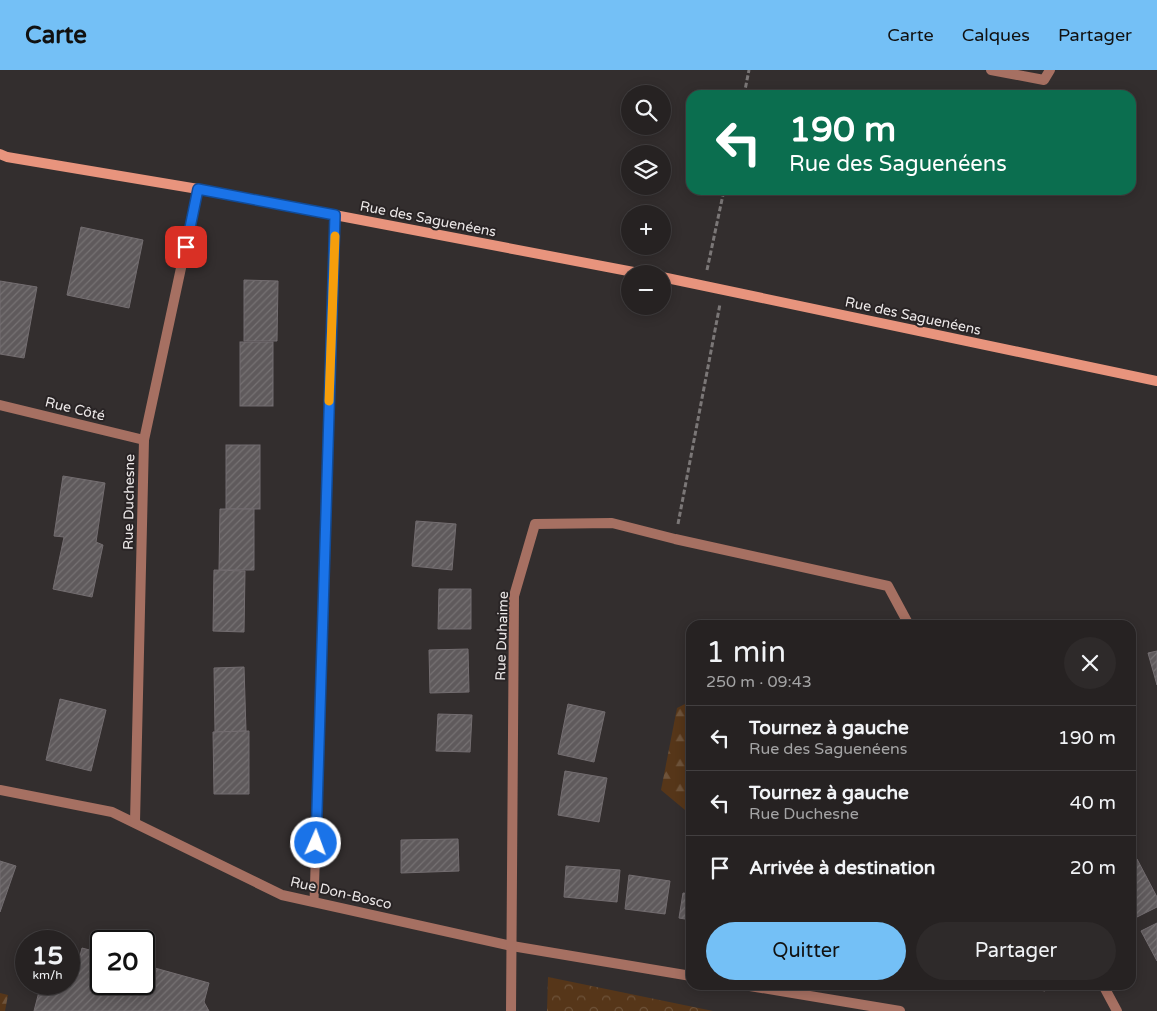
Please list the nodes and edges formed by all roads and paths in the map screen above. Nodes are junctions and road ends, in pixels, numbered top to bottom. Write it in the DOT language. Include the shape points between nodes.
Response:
graph roads {
  1 [pos="749,70"];
  2 [pos="991,70"];
  3 [pos="1050,70"];
  4 [pos="745,90"];
  5 [pos="0,154"];
  6 [pos="198,189"];
  7 [pos="723,195"];
  8 [pos="335,215"];
  9 [pos="621,270"];
  10 [pos="671,279"];
  11 [pos="704,286"];
  12 [pos="723,290"];
  13 [pos="1157,381"];
  14 [pos="0,404"];
  15 [pos="144,440"];
  16 [pos="675,539"];
  17 [pos="906,620"];
  18 [pos="0,790"];
  19 [pos="135,822"];
  20 [pos="314,902"];
  21 [pos="512,946"];
  22 [pos="686,975"];
  23 [pos="774,990"];
  24 [pos="1106,990"];
  25 [pos="511,1011"];
  26 [pos="900,1011"];
  27 [pos="1117,1011"];
  1 -- 4 [label="path"];
  2 -- 3 [label="street" via="1044,80"];
  5 -- 6 [label="street, Rue des Saguenéens"];
  6 -- 8 [label="street, Rue des Saguenéens"];
  6 -- 15 [label="street, Rue Duchesne"];
  7 -- 11 [label="path"];
  8 -- 9 [label="street, Rue des Saguenéens"];
  8 -- 20 [label="lane"];
  10 -- 11 [label="street, Rue des Saguenéens"];
  11 -- 12 [label="street, Rue des Saguenéens"];
  12 -- 13 [label="street, Rue des Saguenéens"];
  12 -- 16 [label="path"];
  14 -- 15 [label="street, Rue Côté"];
  15 -- 19 [label="street, Rue Duchesne"];
  16 -- 17 [label="street, Rue Duhaime" via="888,586"];
  16 -- 21 [label="street, Rue Duhaime" via="612,523 535,524 514,596"];
  18 -- 19 [label="street, Rue Don-Bosco" via="112,812"];
  19 -- 20 [label="street, Rue Don-Bosco" via="282,895"];
  20 -- 21 [label="street, Rue Don-Bosco"];
  21 -- 22 [label="street, Rue Don-Bosco"];
  21 -- 25 [label="street"];
  23 -- 26 [label="street"];
  24 -- 27 [label="street"];
}
